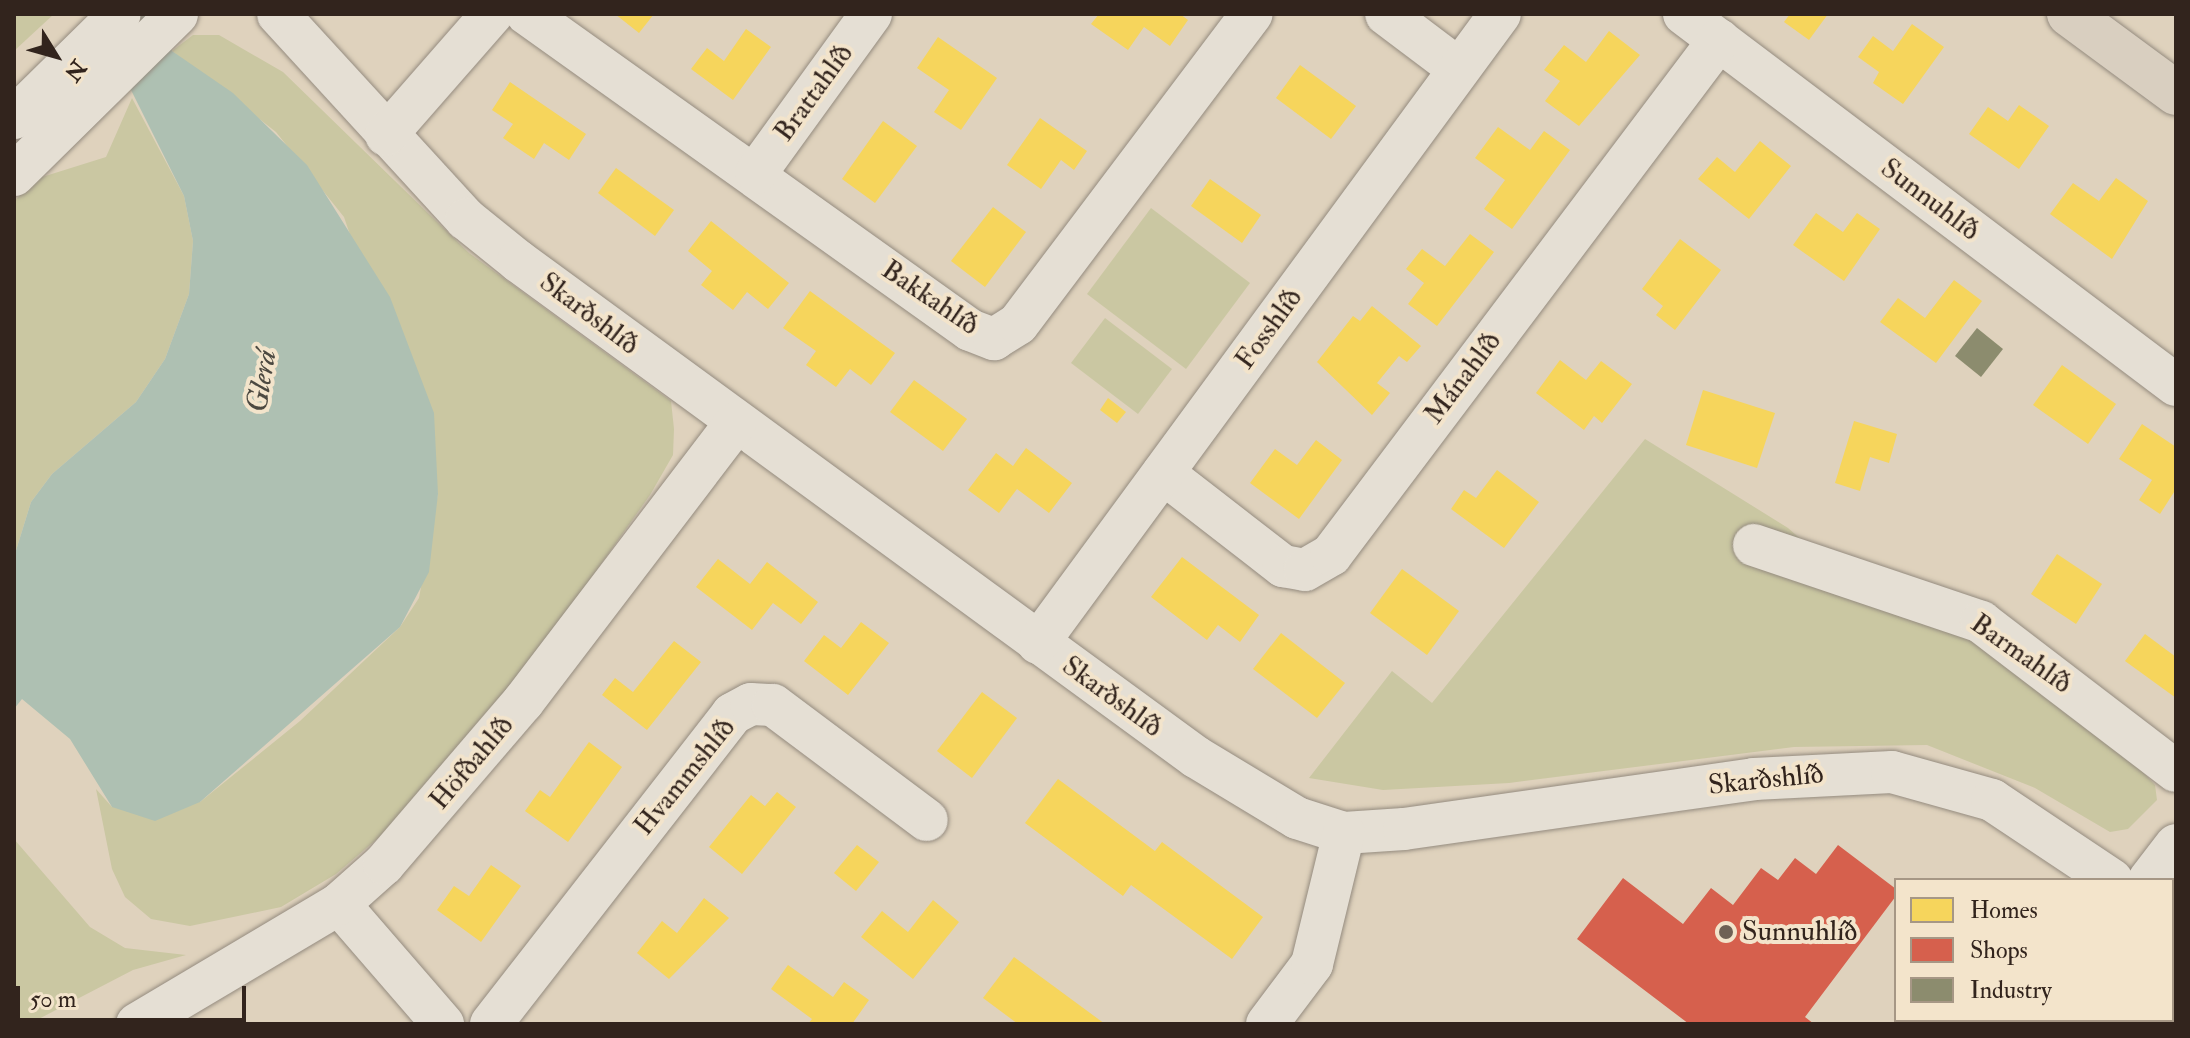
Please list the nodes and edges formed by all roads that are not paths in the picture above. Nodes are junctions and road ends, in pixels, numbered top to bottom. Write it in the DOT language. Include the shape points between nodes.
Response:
graph roads {
  1 [pos="120,14"];
  2 [pos="492,14"];
  3 [pos="527,14"];
  4 [pos="871,14"];
  5 [pos="1252,14"];
  6 [pos="1386,14"];
  7 [pos="1500,14"];
  8 [pos="1684,14"];
  9 [pos="2069,14"];
  10 [pos="175,17"];
  11 [pos="270,18"];
  12 [pos="1719,40"];
  13 [pos="1459,69"];
  14 [pos="2176,93"];
  15 [pos="14,118"];
  16 [pos="386,135"];
  17 [pos="23,167"];
  18 [pos="756,173"];
  19 [pos="2176,385"];
  20 [pos="735,424"];
  21 [pos="1163,473"];
  22 [pos="1754,545"];
  23 [pos="1038,643"];
  24 [pos="2176,771"];
  25 [pos="927,820"];
  26 [pos="1344,833"];
  27 [pos="2176,845"];
  28 [pos="2109,878"];
  29 [pos="2151,878"];
  30 [pos="339,904"];
  31 [pos="137,1024"];
  32 [pos="443,1024"];
  33 [pos="491,1024"];
  34 [pos="1267,1024"];
  1 -- 15 [label="street"];
  2 -- 16 [label="street"];
  3 -- 18 [label="street, Bakkahlíð"];
  4 -- 18 [label="street, Brattahlíð"];
  5 -- 18 [label="street, Bakkahlíð" via="1018,324 994,339 970,330"];
  6 -- 13 [label="street"];
  7 -- 13 [label="street, Fosshlíð"];
  8 -- 12 [label="street, Sunnuhlíð"];
  9 -- 14 [label="main road"];
  10 -- 17 [label="street"];
  11 -- 16 [label="street, Skarðshlíð"];
  12 -- 19 [label="street, Sunnuhlíð"];
  12 -- 21 [label="street, Mánahlíð" via="1331,555 1305,570 1283,566"];
  13 -- 21 [label="street, Fosshlíð"];
  16 -- 20 [label="street, Skarðshlíð" via="466,219"];
  20 -- 23 [label="street, Skarðshlíð"];
  20 -- 30 [label="street, Höfðahlíð" via="449,793"];
  21 -- 23 [label="street, Fosshlíð"];
  22 -- 24 [label="street, Barmahlíð" via="1981,622"];
  23 -- 26 [label="street, Skarðshlíð" via="1247,789"];
  25 -- 33 [label="street, Hvammshlíð" via="773,705 751,704 732,714"];
  26 -- 28 [label="street, Skarðshlíð" via="1754,779 1892,772 1992,800"];
  26 -- 34 [label="street" via="1312,964"];
  27 -- 29 [label="street"];
  30 -- 31 [label="street, Höfðahlíð"];
  30 -- 32 [label="street"];
}
